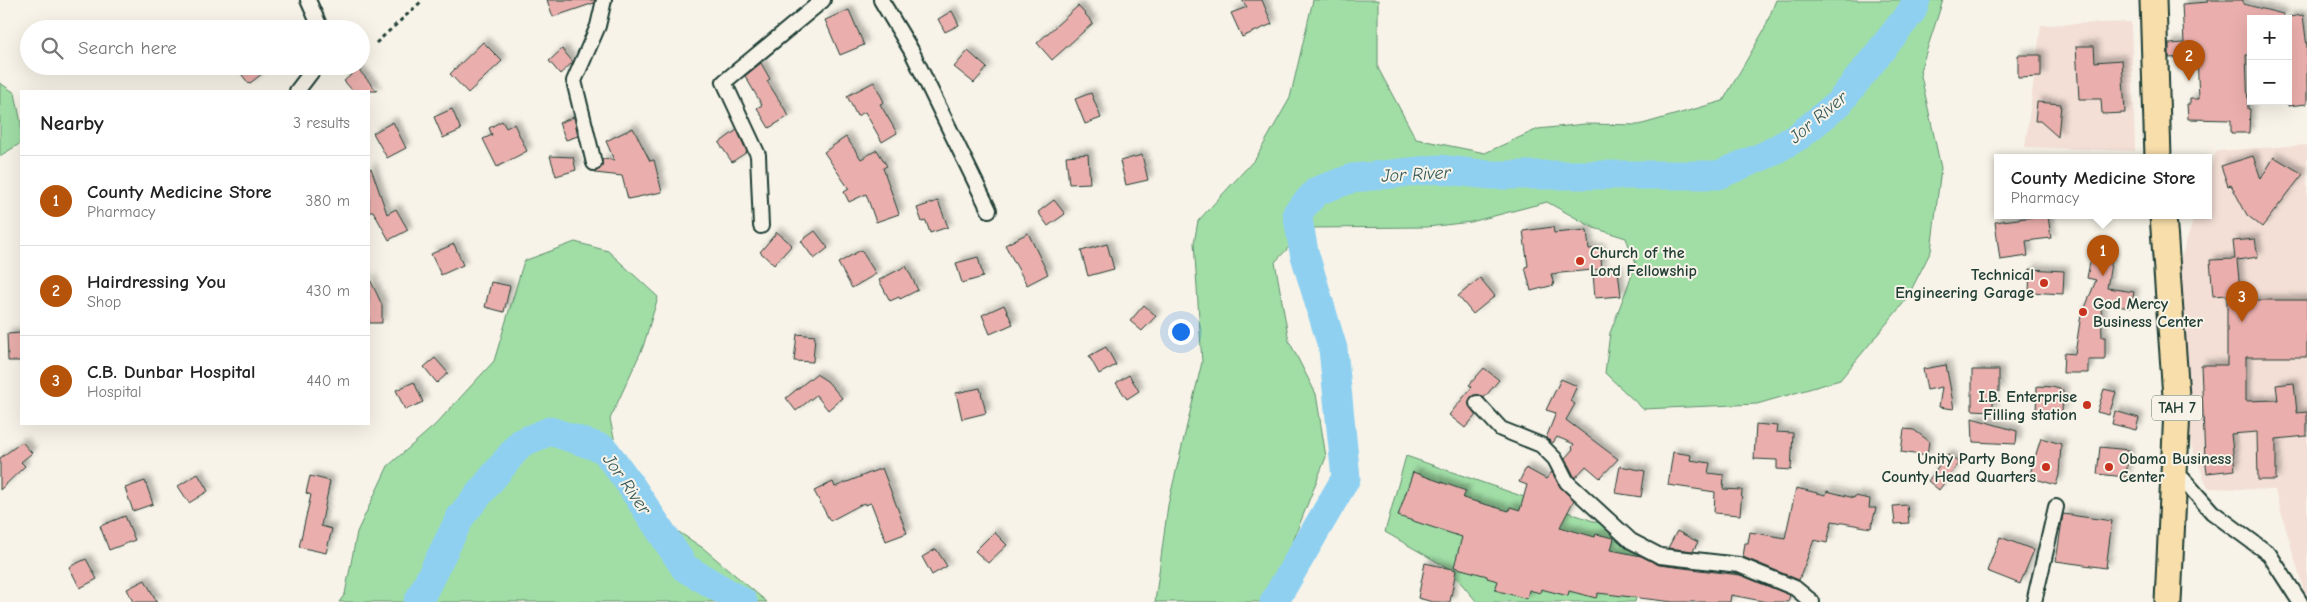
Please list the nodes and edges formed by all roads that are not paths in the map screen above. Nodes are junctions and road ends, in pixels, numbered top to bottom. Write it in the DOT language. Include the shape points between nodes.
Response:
graph roads {
  1 [pos="308,0"];
  2 [pos="604,0"];
  3 [pos="823,0"];
  4 [pos="881,0"];
  5 [pos="2153,0"];
  6 [pos="317,20"];
  7 [pos="309,75"];
  8 [pos="298,90"];
  9 [pos="2158,154"];
  10 [pos="594,163"];
  11 [pos="989,210"];
  12 [pos="2163,219"];
  13 [pos="761,226"];
  14 [pos="1477,403"];
  15 [pos="2177,410"];
  16 [pos="2183,479"];
  17 [pos="2056,506"];
  18 [pos="1812,602"];
  19 [pos="2034,602"];
  20 [pos="2168,602"];
  21 [pos="2181,602"];
  22 [pos="2300,602"];
  1 -- 6 [label="street"];
  2 -- 10 [label="street" via="598,26 574,81"];
  3 -- 13 [label="street" via="724,82 758,155"];
  4 -- 11 [label="street" via="911,50"];
  5 -- 9 [label="highway"];
  7 -- 8 [label="street"];
  12 -- 15 [label="highway, TAH 7"];
  14 -- 18 [label="street" via="1501,429 1541,445 1555,459 1567,482 1631,541 1660,556 1740,566 1795,588"];
  15 -- 16 [label="street"];
  15 -- 20 [label="highway, TAH 7"];
  16 -- 21 [label="street" via="2176,528"];
  16 -- 22 [label="street" via="2212,512 2269,554"];
  17 -- 19 [label="street"];
}
